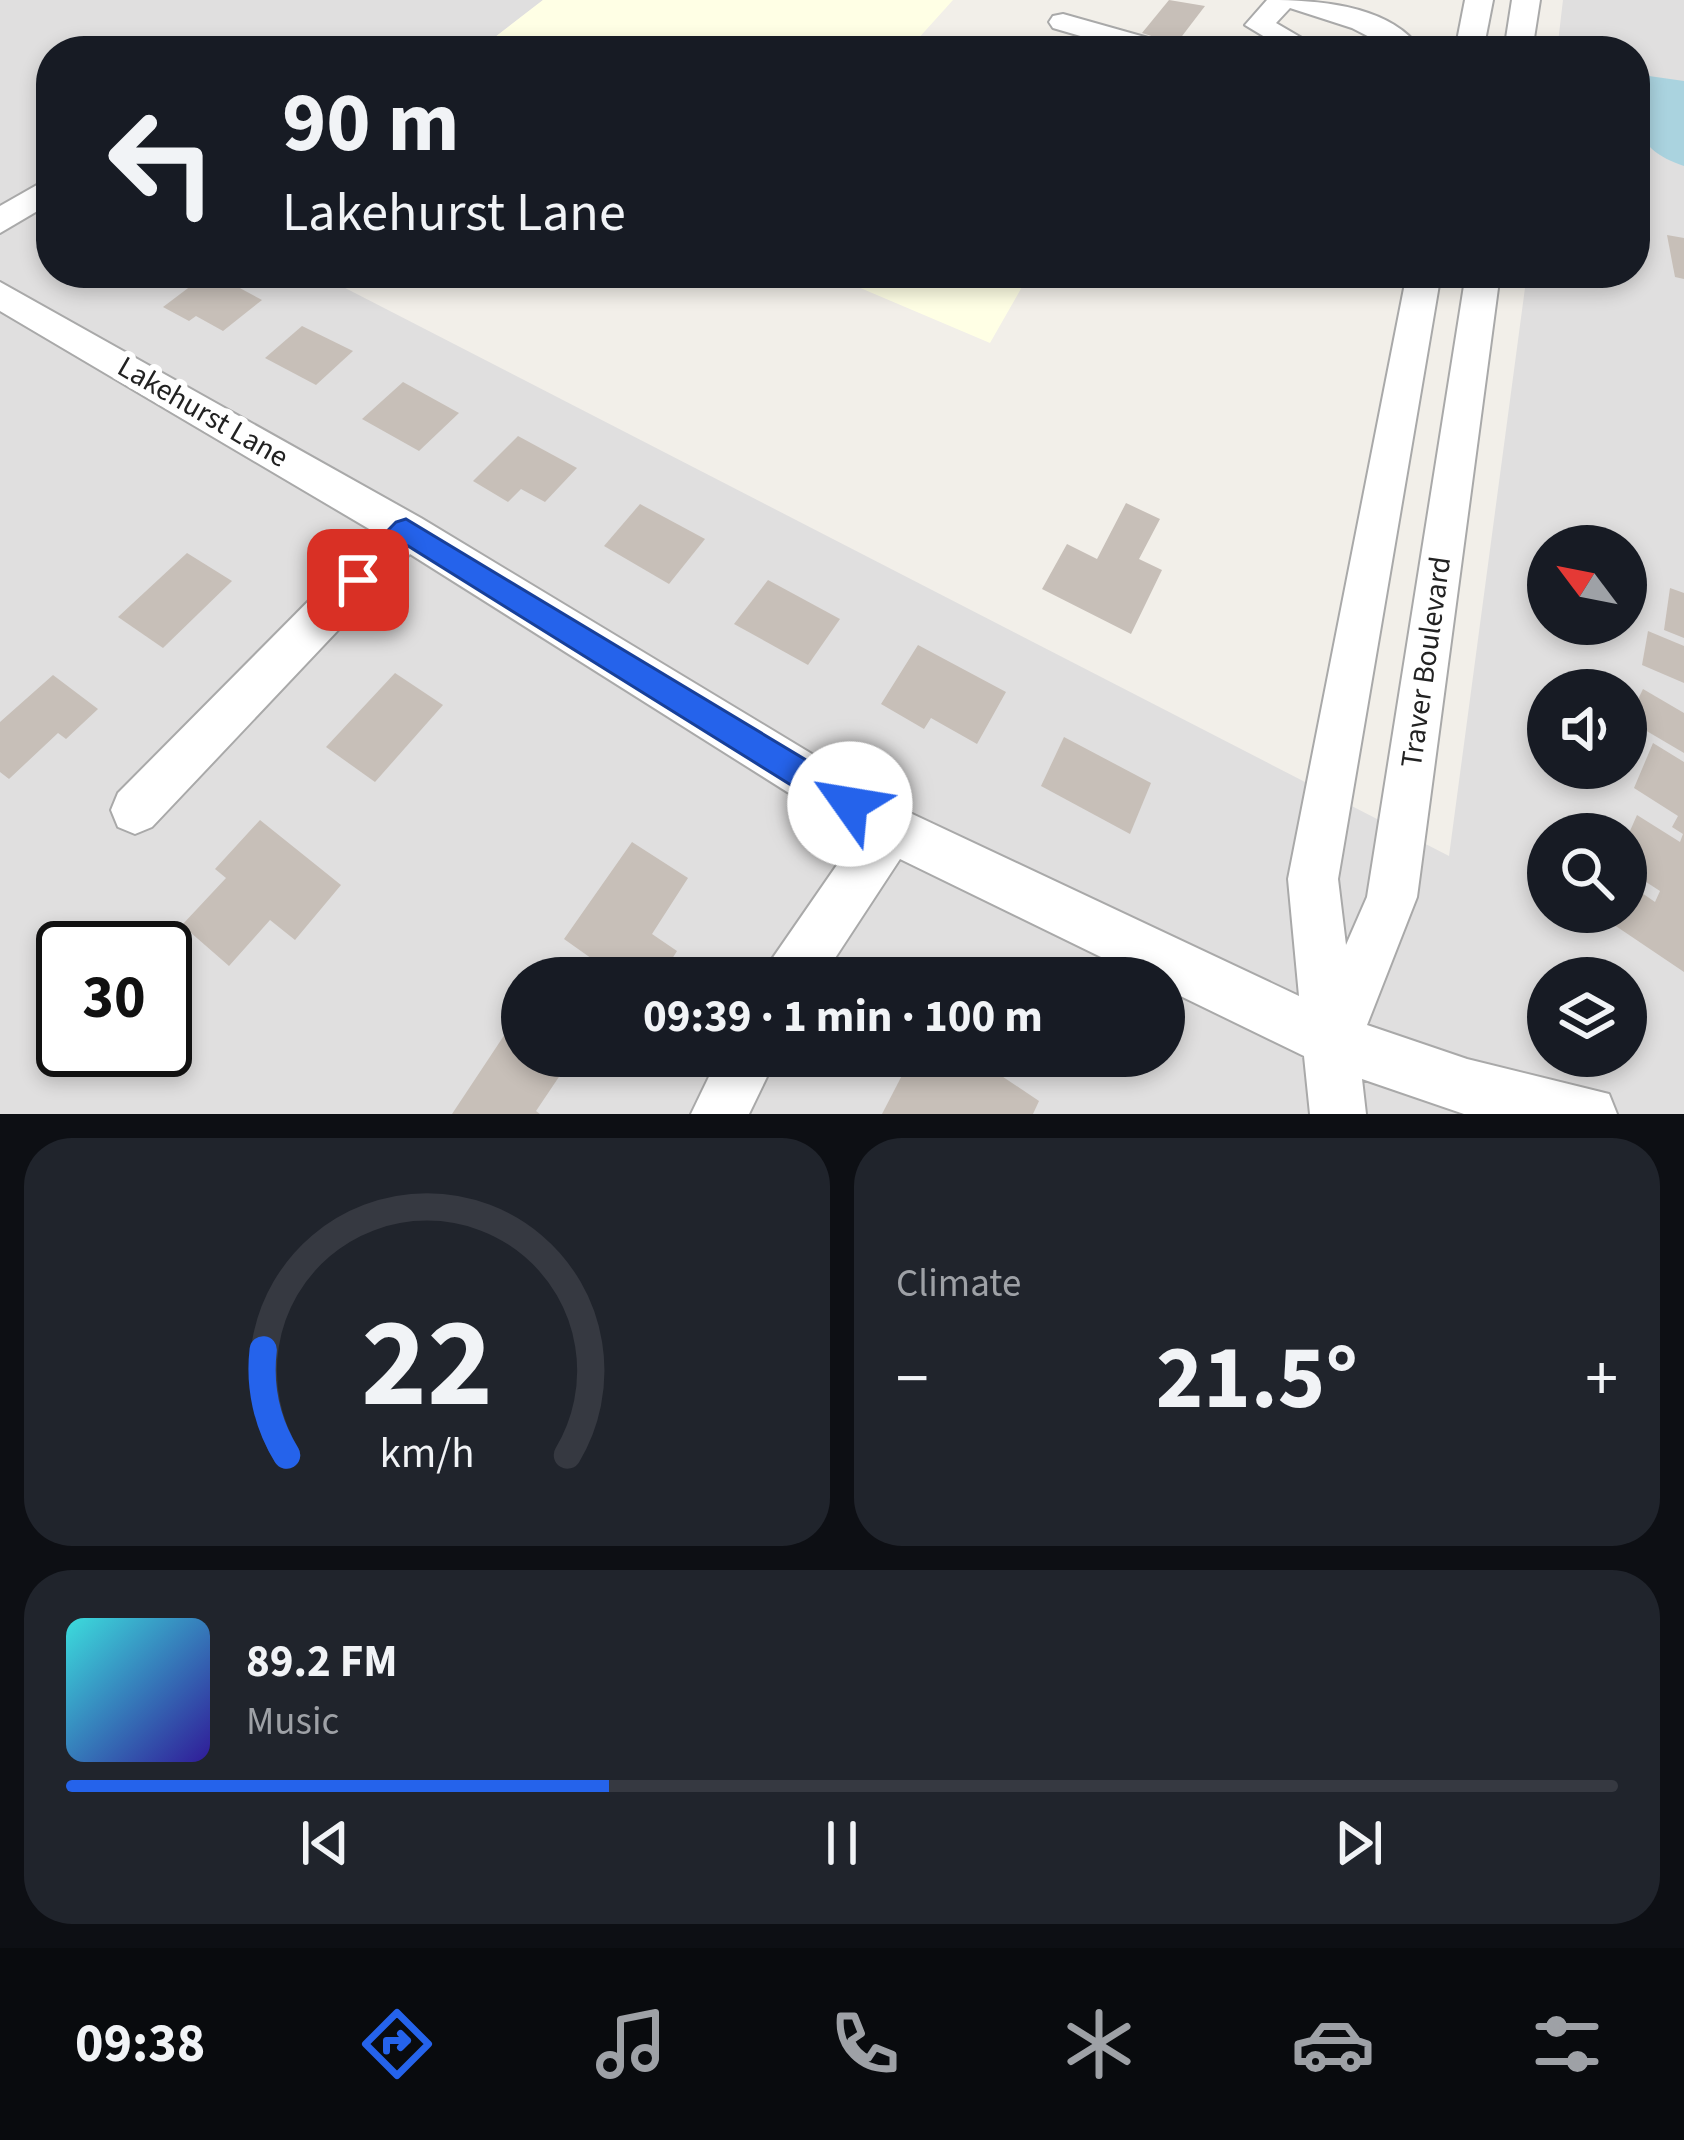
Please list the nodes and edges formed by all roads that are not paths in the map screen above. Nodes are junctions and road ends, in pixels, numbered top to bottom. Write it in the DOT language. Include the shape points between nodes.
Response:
graph roads {
  1 [pos="1282,0"];
  2 [pos="1292,0"];
  3 [pos="1479,0"];
  4 [pos="1526,0"];
  5 [pos="1064,22"];
  6 [pos="1112,36"];
  7 [pos="1281,36"];
  8 [pos="1390,36"];
  9 [pos="1471,36"];
  10 [pos="1520,36"];
  11 [pos="36,198"];
  12 [pos="0,222"];
  13 [pos="1421,288"];
  14 [pos="1482,288"];
  15 [pos="0,295"];
  16 [pos="406,530"];
  17 [pos="1373,560"];
  18 [pos="1437,586"];
  19 [pos="135,810"];
  20 [pos="891,829"];
  21 [pos="805,957"];
  22 [pos="1333,1041"];
  23 [pos="738,1077"];
  24 [pos="718,1114"];
  25 [pos="1338,1114"];
  26 [pos="1588,1114"];
  1 -- 7 [label="street" via="1259,25"];
  2 -- 8 [label="street"];
  3 -- 9 [label="street"];
  4 -- 10 [label="street"];
  5 -- 6 [label="street"];
  11 -- 12 [label="street"];
  13 -- 17 [label="street, Traver Boulevard"];
  14 -- 18 [label="street, Traver Boulevard"];
  15 -- 16 [label="street, Lakehurst Lane"];
  16 -- 19 [label="street"];
  16 -- 20 [label="street, Lakehurst Lane"];
  17 -- 18 [label="street"];
  17 -- 22 [label="street, Traver Boulevard" via="1313,879"];
  18 -- 22 [label="street, Traver Boulevard" via="1392,897"];
  20 -- 21 [label="street"];
  20 -- 22 [label="street, Lakehurst Lane"];
  22 -- 25 [label="street, Traver Boulevard"];
  22 -- 26 [label="street, Lakehurst Lane" via="1467,1087"];
  23 -- 24 [label="street"];
}
